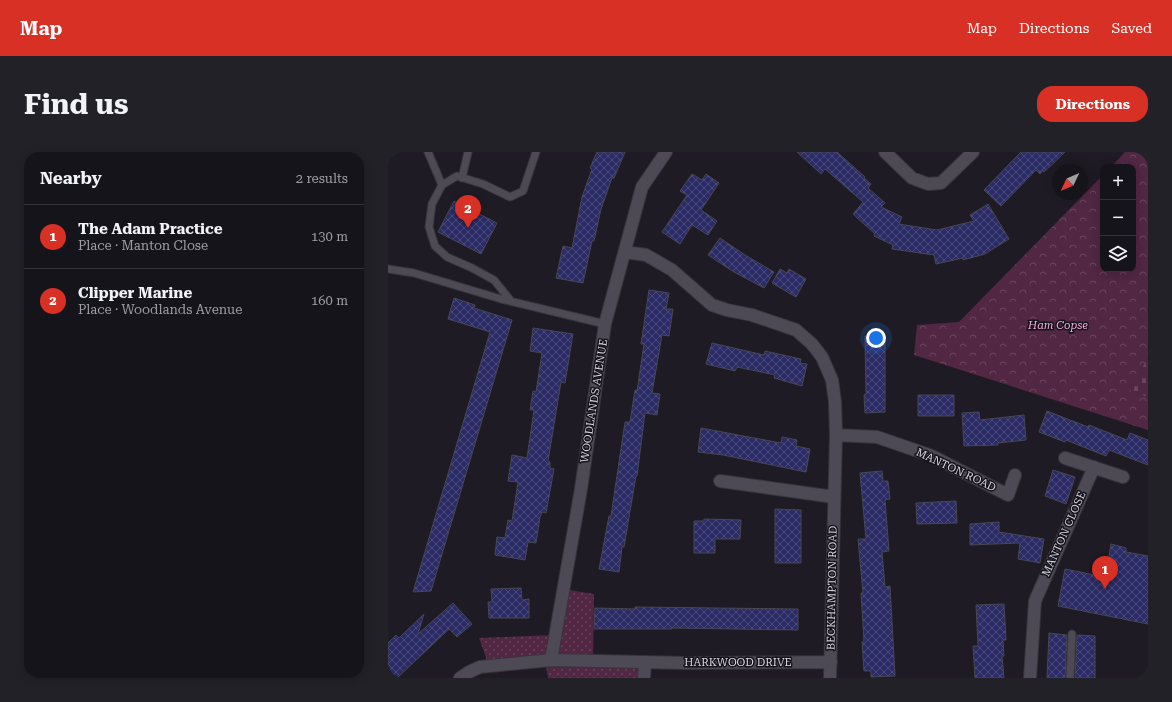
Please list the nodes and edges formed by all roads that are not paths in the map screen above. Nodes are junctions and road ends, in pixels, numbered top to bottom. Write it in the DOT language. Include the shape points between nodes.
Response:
graph roads {
  1 [pos="428,152"];
  2 [pos="468,152"];
  3 [pos="536,152"];
  4 [pos="666,152"];
  5 [pos="885,152"];
  6 [pos="972,152"];
  7 [pos="462,178"];
  8 [pos="442,185"];
  9 [pos="625,252"];
  10 [pos="388,269"];
  11 [pos="511,301"];
  12 [pos="606,324"];
  13 [pos="836,435"];
  14 [pos="1065,458"];
  15 [pos="1094,468"];
  16 [pos="1016,475"];
  17 [pos="1123,477"];
  18 [pos="720,481"];
  19 [pos="834,497"];
  20 [pos="1072,634"];
  21 [pos="551,660"];
  22 [pos="645,662"];
  23 [pos="831,662"];
  24 [pos="460,678"];
  25 [pos="644,678"];
  26 [pos="830,678"];
  27 [pos="1030,678"];
  28 [pos="1070,678"];
  1 -- 8 [label="lane"];
  2 -- 7 [label="lane"];
  3 -- 7 [label="lane" via="523,191 510,197 483,184"];
  4 -- 9 [label="street, WOODLANDS AVENUE" via="642,187"];
  5 -- 6 [label="street" via="912,178 928,184 941,183"];
  7 -- 8 [label="lane" via="457,176"];
  8 -- 11 [label="lane" via="432,204 429,227 435,246 447,257 494,280"];
  9 -- 12 [label="street, WOODLANDS AVENUE"];
  9 -- 13 [label="street, BECKHAMPTON ROAD" via="646,255 672,270 712,305 796,330 822,357 832,380"];
  10 -- 11 [label="lane" via="414,273"];
  11 -- 12 [label="lane"];
  12 -- 21 [label="street, WOODLANDS AVENUE"];
  13 -- 16 [label="street, MANTON ROAD" via="877,437 932,456 1008,495"];
  13 -- 19 [label="street, BECKHAMPTON ROAD"];
  14 -- 15 [label="street"];
  15 -- 17 [label="street"];
  15 -- 27 [label="street, MANTON CLOSE" via="1035,601"];
  18 -- 19 [label="street"];
  19 -- 23 [label="street, BECKHAMPTON ROAD"];
  20 -- 28 [label="lane"];
  21 -- 22 [label="street, HARKWOOD DRIVE"];
  21 -- 24 [label="street, HARKWOOD DRIVE" via="480,667"];
  22 -- 23 [label="street, HARKWOOD DRIVE"];
  22 -- 25 [label="street"];
  23 -- 26 [label="street, BECKHAMPTON ROAD"];
}
